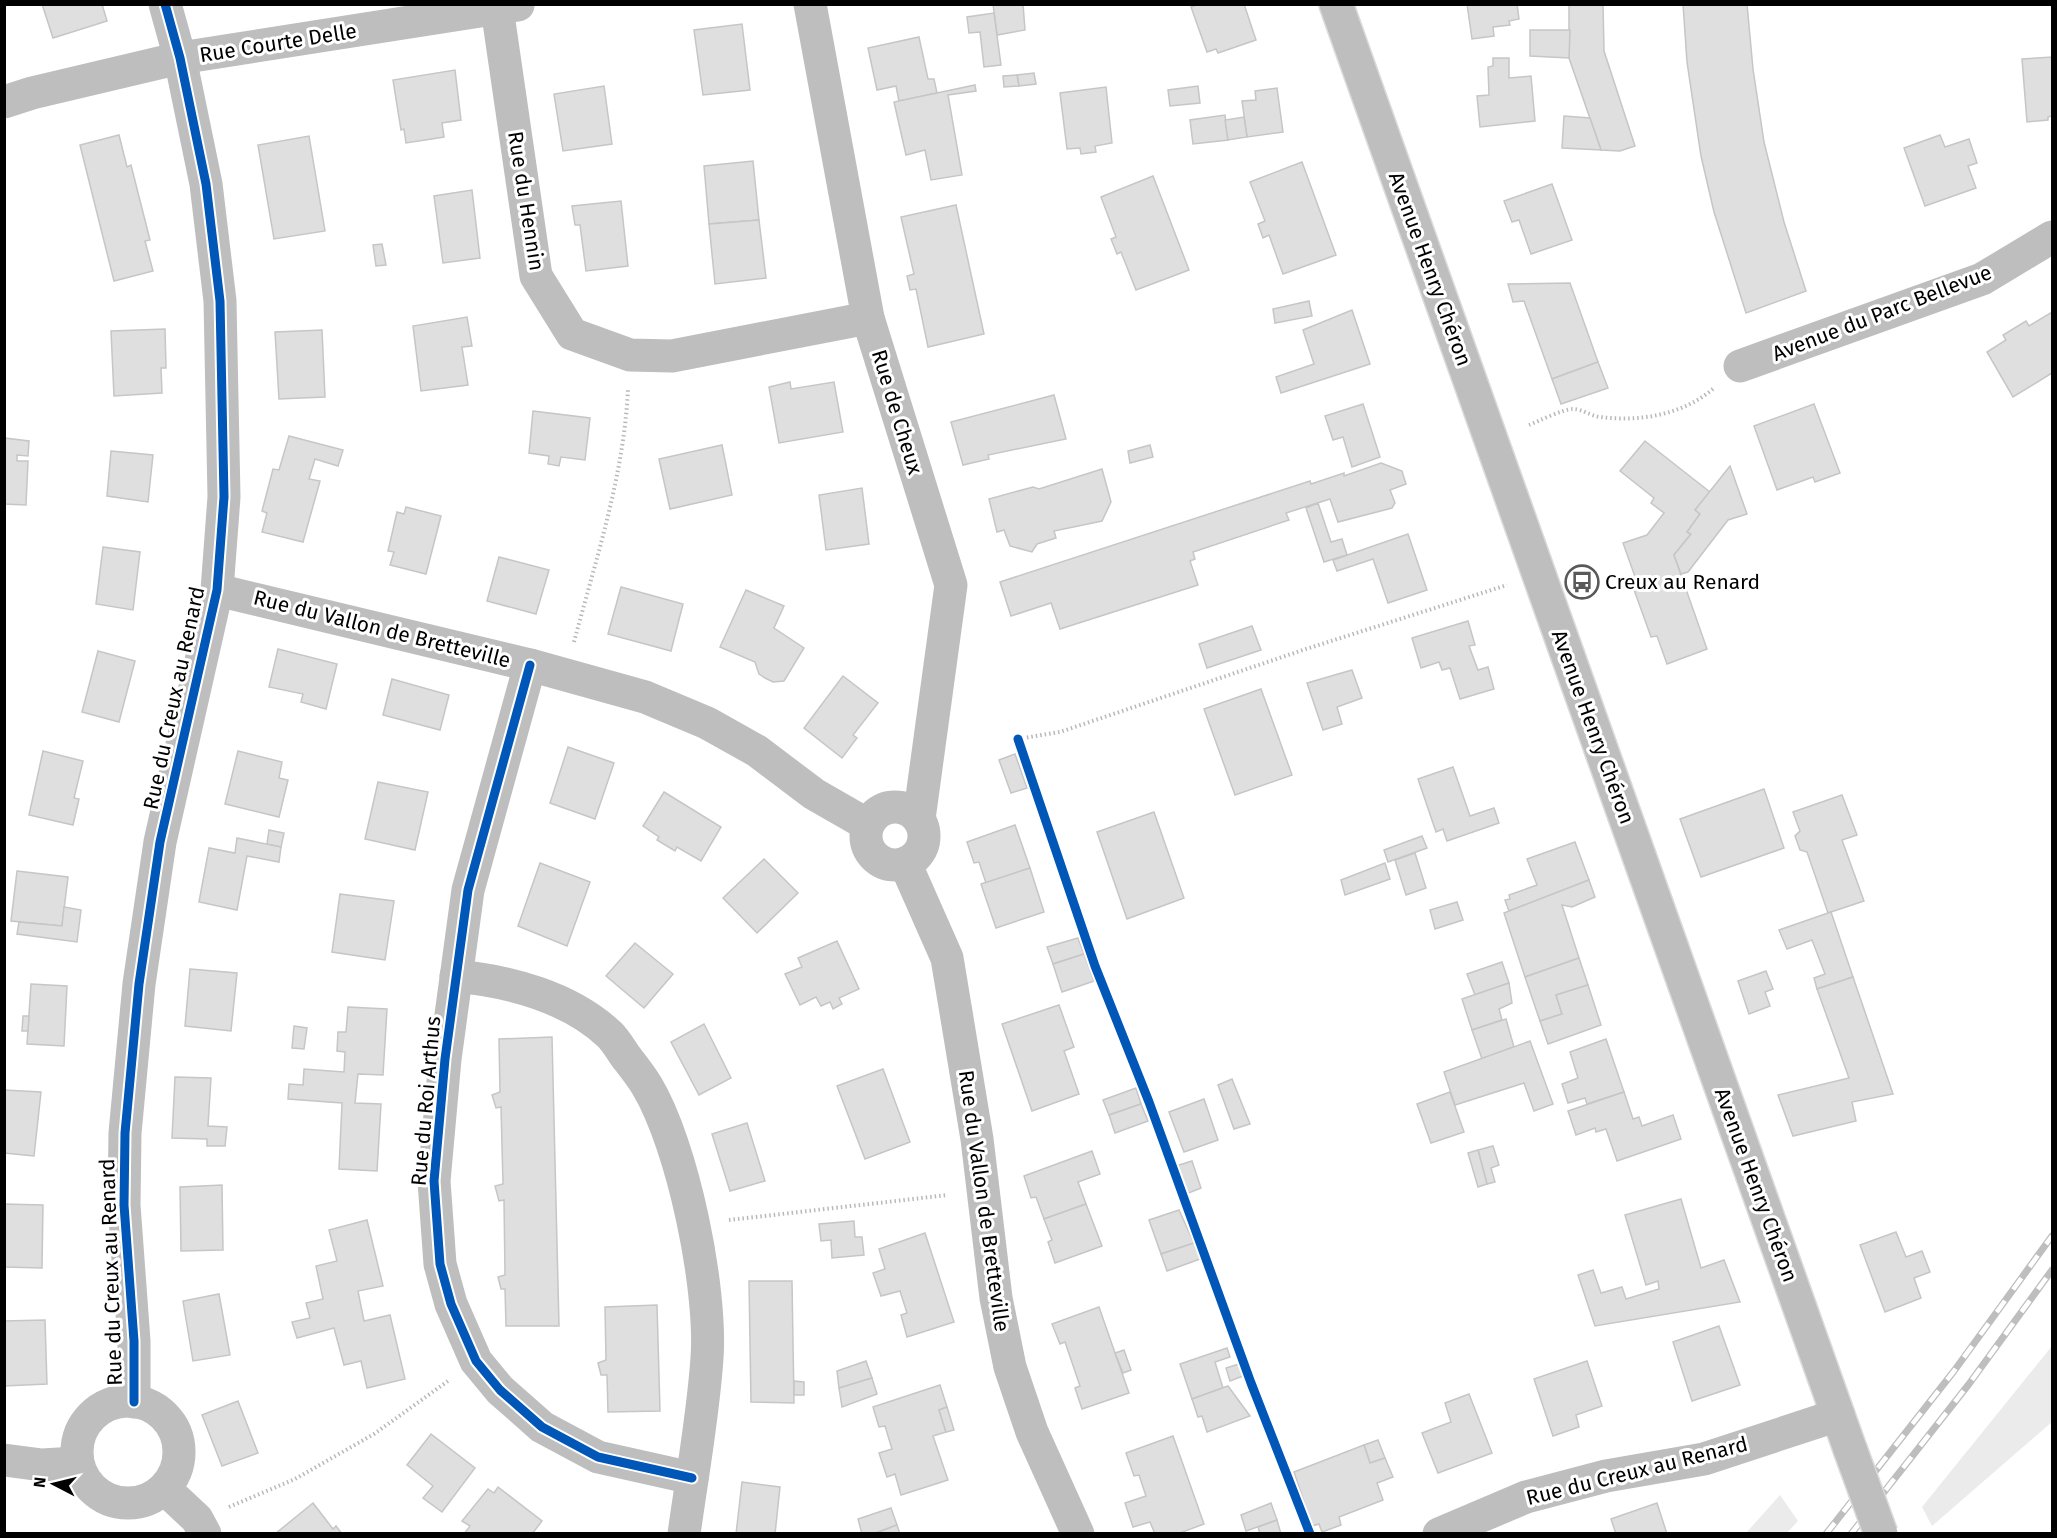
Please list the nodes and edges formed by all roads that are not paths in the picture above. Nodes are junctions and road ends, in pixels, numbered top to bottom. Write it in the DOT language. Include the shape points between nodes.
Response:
graph roads {
  1 [pos="165,4"];
  2 [pos="810,4"];
  3 [pos="1336,4"];
  4 [pos="508,6"];
  5 [pos="180,58"];
  6 [pos="4,102"];
  7 [pos="2052,237"];
  8 [pos="868,318"];
  9 [pos="1740,366"];
  10 [pos="217,590"];
  11 [pos="530,665"];
  12 [pos="919,819"];
  13 [pos="868,825"];
  14 [pos="905,863"];
  15 [pos="456,976"];
  16 [pos="134,1401"];
  17 [pos="1838,1415"];
  18 [pos="4,1460"];
  19 [pos="76,1463"];
  20 [pos="692,1478"];
  21 [pos="165,1489"];
  22 [pos="201,1526"];
  23 [pos="684,1533"];
  24 [pos="1078,1533"];
  25 [pos="1439,1533"];
  26 [pos="1881,1533"];
  1 -- 5 [label="street, Rue du Creux au Renard"];
  2 -- 8 [label="street, Rue de Cheux"];
  3 -- 17 [label="street, Avenue Henry Chéron"];
  4 -- 5 [label="street, Rue Courte Delle"];
  4 -- 8 [label="street, Rue du Hennin" via="536,276 572,334 630,355 672,356"];
  5 -- 6 [label="street, Rue Courte Delle"];
  5 -- 10 [label="street, Rue du Creux au Renard" via="206,184 220,302 224,498"];
  7 -- 9 [label="street, Avenue du Parc Bellevue" via="1982,279"];
  8 -- 12 [label="street, Rue de Cheux" via="951,585"];
  10 -- 11 [label="street, Rue du Vallon de Bretteville"];
  10 -- 16 [label="street, Rue du Creux au Renard" via="160,842 139,984 125,1133 124,1205 134,1341"];
  11 -- 13 [label="street, Rue du Vallon de Bretteville" via="645,697 707,723 757,751 814,794"];
  11 -- 15 [label="street, Rue du Roi Arthus" via="468,890"];
  12 -- 13 [label="street" via="897,806 878,813"];
  12 -- 14 [label="street" via="925,835 923,845"];
  13 -- 14 [label="street" via="867,846 876,858 885,863"];
  14 -- 24 [label="street, Rue du Vallon de Bretteville" via="947,958 977,1139 996,1298 1010,1367 1032,1432"];
  15 -- 20 [label="street" via="492,979 575,1010 610,1035 652,1098 674,1149 704,1289 707,1357"];
  15 -- 20 [label="street, Rue du Roi Arthus" via="435,1181 440,1264 451,1304 476,1361 542,1427 598,1457"];
  16 -- 19 [label="street" via="105,1405 84,1423 77,1439"];
  16 -- 21 [label="street" via="164,1415 177,1436 180,1454 175,1474"];
  17 -- 25 [label="street, Rue du Creux au Renard" via="1704,1459 1606,1476 1526,1497"];
  17 -- 26 [label="street, Avenue Henry Chéron, bridge"];
  18 -- 19 [label="street" via="42,1465"];
  19 -- 21 [label="street" via="97,1495 113,1503 150,1500"];
  20 -- 23 [label="street"];
  21 -- 22 [label="street"];
}
